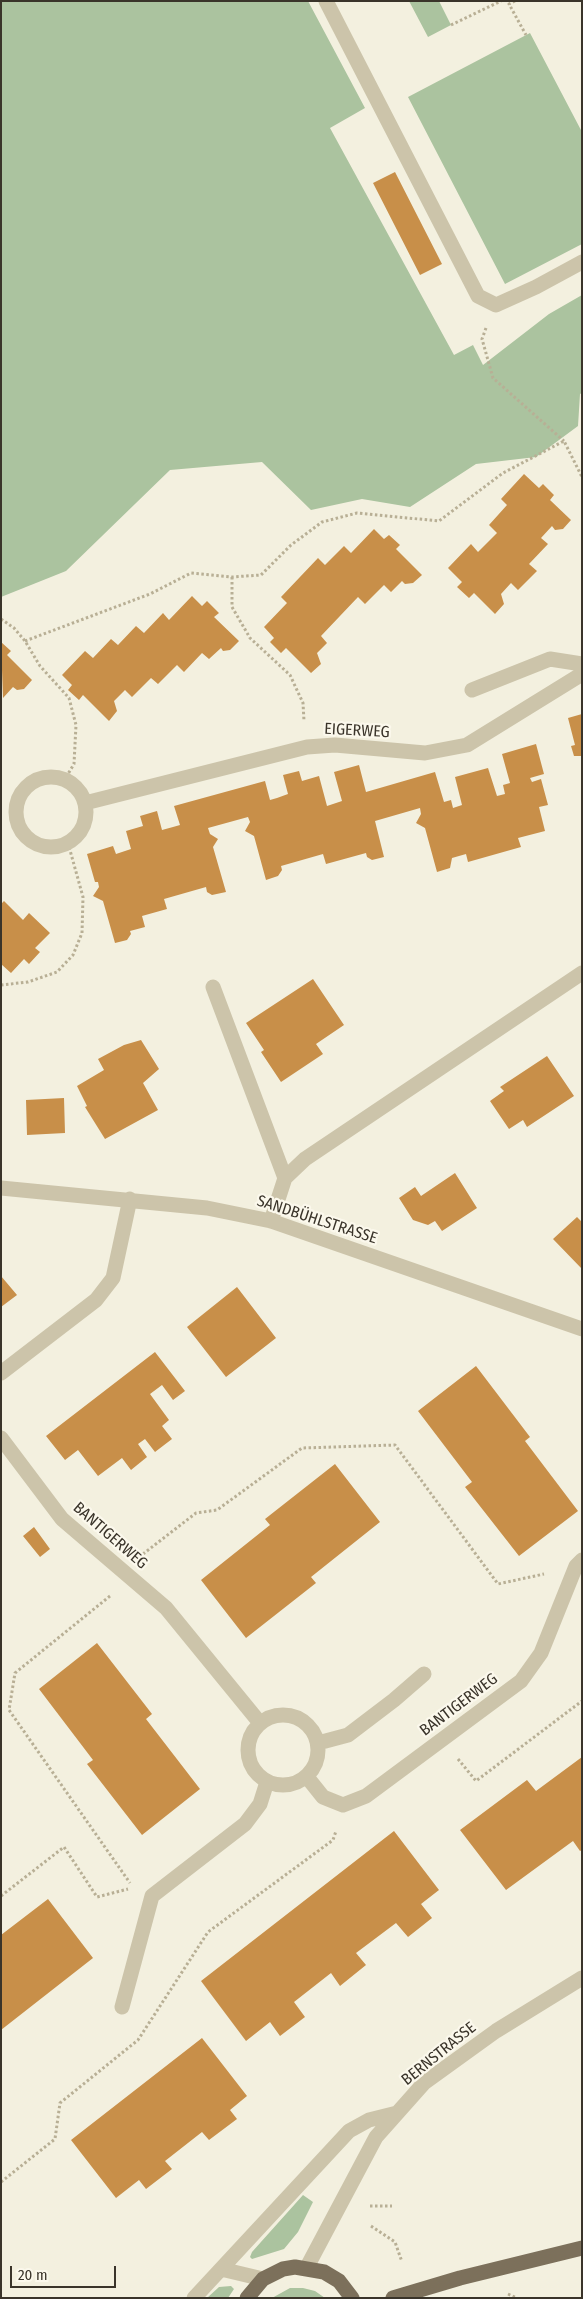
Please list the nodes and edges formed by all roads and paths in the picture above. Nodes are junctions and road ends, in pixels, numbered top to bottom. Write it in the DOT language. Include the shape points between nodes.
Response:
graph roads {
  1 [pos="326,1"];
  2 [pos="501,1"];
  3 [pos="515,1"];
  4 [pos="508,3"];
  5 [pos="452,25"];
  6 [pos="526,35"];
  7 [pos="582,262"];
  8 [pos="496,305"];
  9 [pos="564,441"];
  10 [pos="582,478"];
  11 [pos="232,577"];
  12 [pos="1,619"];
  13 [pos="25,641"];
  14 [pos="582,664"];
  15 [pos="582,674"];
  16 [pos="472,690"];
  17 [pos="307,748"];
  18 [pos="65,780"];
  19 [pos="85,803"];
  20 [pos="68,843"];
  21 [pos="582,973"];
  22 [pos="1,985"];
  23 [pos="213,988"];
  24 [pos="285,1178"];
  25 [pos="1,1188"];
  26 [pos="130,1199"];
  27 [pos="270,1220"];
  28 [pos="582,1329"];
  29 [pos="1,1373"];
  30 [pos="1,1438"];
  31 [pos="579,1563"];
  32 [pos="128,1574"];
  33 [pos="424,1674"];
  34 [pos="582,1701"];
  35 [pos="260,1723"];
  36 [pos="442,1739"];
  37 [pos="318,1743"];
  38 [pos="307,1777"];
  39 [pos="267,1782"];
  40 [pos="343,1805"];
  41 [pos="1,1896"];
  42 [pos="582,1978"];
  43 [pos="122,2007"];
  44 [pos="397,2113"];
  45 [pos="1,2182"];
  46 [pos="371,2226"];
  47 [pos="582,2248"];
  48 [pos="402,2262"];
  49 [pos="307,2267"];
  50 [pos="221,2269"];
  51 [pos="262,2280"];
  52 [pos="194,2298"];
  53 [pos="248,2298"];
  54 [pos="352,2298"];
  55 [pos="392,2298"];
  1 -- 8 [label="street" via="478,296"];
  2 -- 5 [label="path"];
  3 -- 4 [label="path"];
  4 -- 6 [label="path"];
  7 -- 8 [label="street"];
  8 -- 9 [label="path" via="482,339 493,378"];
  9 -- 10 [label="path"];
  9 -- 11 [label="path" via="503,473 439,521 357,512 322,522 291,545 261,574"];
  11 -- 13 [label="path" via="191,573 150,594"];
  11 -- 17 [label="path" via="232,607 250,638 290,675 303,703"];
  12 -- 13 [label="path"];
  13 -- 18 [label="path" via="40,666 70,698 76,725 74,764"];
  14 -- 16 [label="street" via="550,659"];
  15 -- 17 [label="street, EIGERWEG" via="468,745 425,754 334,745"];
  17 -- 19 [label="street, EIGERWEG"];
  18 -- 19 [label="street" via="78,789"];
  18 -- 20 [label="street" via="53,777 29,785 21,794 17,818 25,835 41,846"];
  19 -- 20 [label="street" via="83,826"];
  20 -- 22 [label="path" via="83,896 82,933 73,955 56,972 28,982"];
  21 -- 24 [label="street" via="305,1159"];
  23 -- 24 [label="street"];
  24 -- 27 [label="street"];
  25 -- 26 [label="street, SANDBÜHLSTRASSE"];
  26 -- 27 [label="street, SANDBÜHLSTRASSE"];
  26 -- 29 [label="street" via="113,1278 96,1300"];
  27 -- 28 [label="street, SANDBÜHLSTRASSE"];
  30 -- 32 [label="street, BANTIGERWEG" via="62,1519"];
  31 -- 32 [label="path" via="498,1584 395,1445 302,1448 217,1510 196,1513"];
  31 -- 36 [label="street, BANTIGERWEG" via="541,1653 521,1681"];
  32 -- 35 [label="street, BANTIGERWEG" via="166,1608"];
  32 -- 41 [label="path" via="15,1673 9,1710 133,1888 96,1897 64,1847"];
  33 -- 37 [label="street" via="348,1735"];
  34 -- 36 [label="path" via="476,1781"];
  35 -- 37 [label="street" via="277,1715 295,1717 310,1726"];
  35 -- 39 [label="street" via="250,1737 248,1754 254,1770"];
  36 -- 40 [label="street, BANTIGERWEG" via="366,1796"];
  37 -- 38 [label="street" via="317,1761"];
  38 -- 39 [label="street" via="295,1784 280,1786"];
  38 -- 40 [label="street" via="323,1797"];
  39 -- 43 [label="street" via="260,1804 245,1824 152,1896"];
  40 -- 45 [label="path" via="333,1840 208,1932 138,2040 60,2103 54,2139"];
  42 -- 44 [label="street, BERNSTRASSE" via="496,2030 424,2084"];
  44 -- 49 [label="street, BERNSTRASSE" via="376,2137"];
  44 -- 50 [label="street" via="369,2120 350,2131"];
  46 -- 48 [label="path" via="395,2242"];
  47 -- 55 [label="main road"];
  49 -- 51 [label="main road" via="284,2269"];
  49 -- 54 [label="main road" via="339,2281"];
  50 -- 51 [label="street"];
  50 -- 52 [label="street"];
  51 -- 53 [label="main road"];
}
